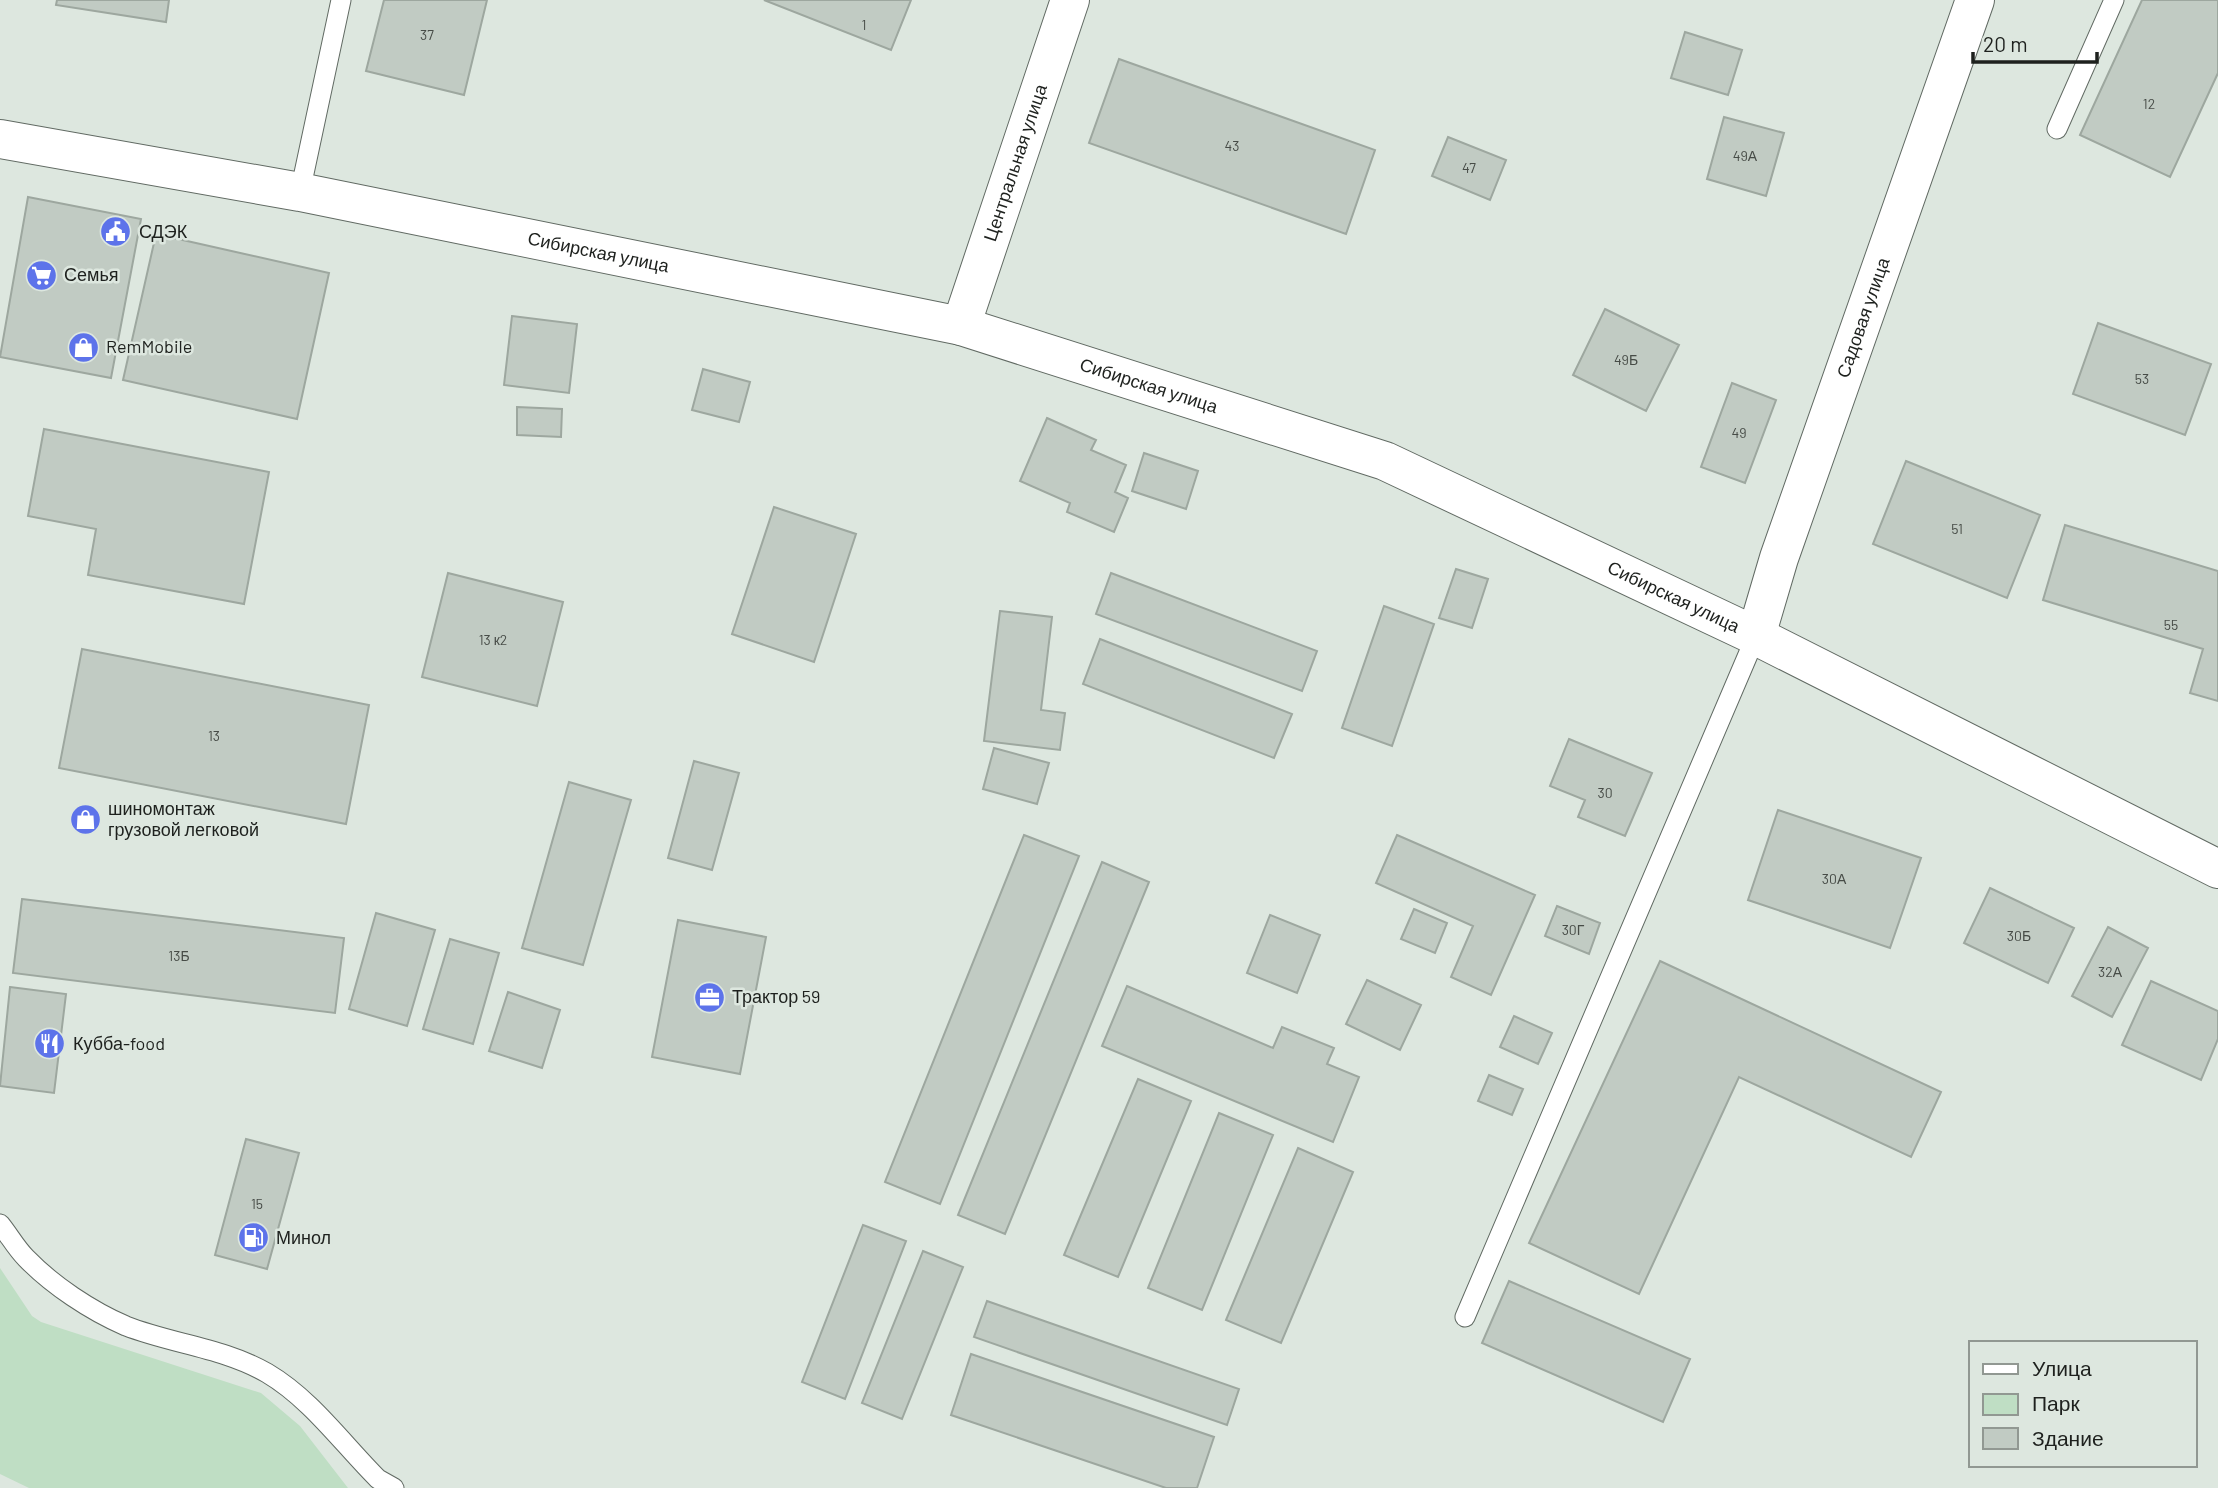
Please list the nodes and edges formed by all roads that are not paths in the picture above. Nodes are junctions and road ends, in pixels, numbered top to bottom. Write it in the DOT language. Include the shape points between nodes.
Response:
graph roads {
  1 [pos="341,0"];
  2 [pos="1070,0"];
  3 [pos="1975,0"];
  4 [pos="2114,0"];
  5 [pos="2057,129"];
  6 [pos="0,139"];
  7 [pos="300,192"];
  8 [pos="961,326"];
  9 [pos="1756,636"];
  10 [pos="2218,869"];
  11 [pos="0,1224"];
  12 [pos="1465,1317"];
  13 [pos="394,1488"];
  1 -- 7 [label="lane"];
  2 -- 8 [label="street, Центральная улица"];
  3 -- 9 [label="street, Садовая улица" via="1779,558"];
  4 -- 5 [label="lane"];
  6 -- 7 [label="street, Сибирская улица"];
  7 -- 8 [label="street, Сибирская улица"];
  8 -- 9 [label="street, Сибирская улица" via="1385,461"];
  9 -- 10 [label="street, Сибирская улица"];
  9 -- 12 [label="lane"];
  11 -- 13 [label="lane" via="25,1257 93,1308 126,1325 265,1372 284,1385 378,1479"];
}
